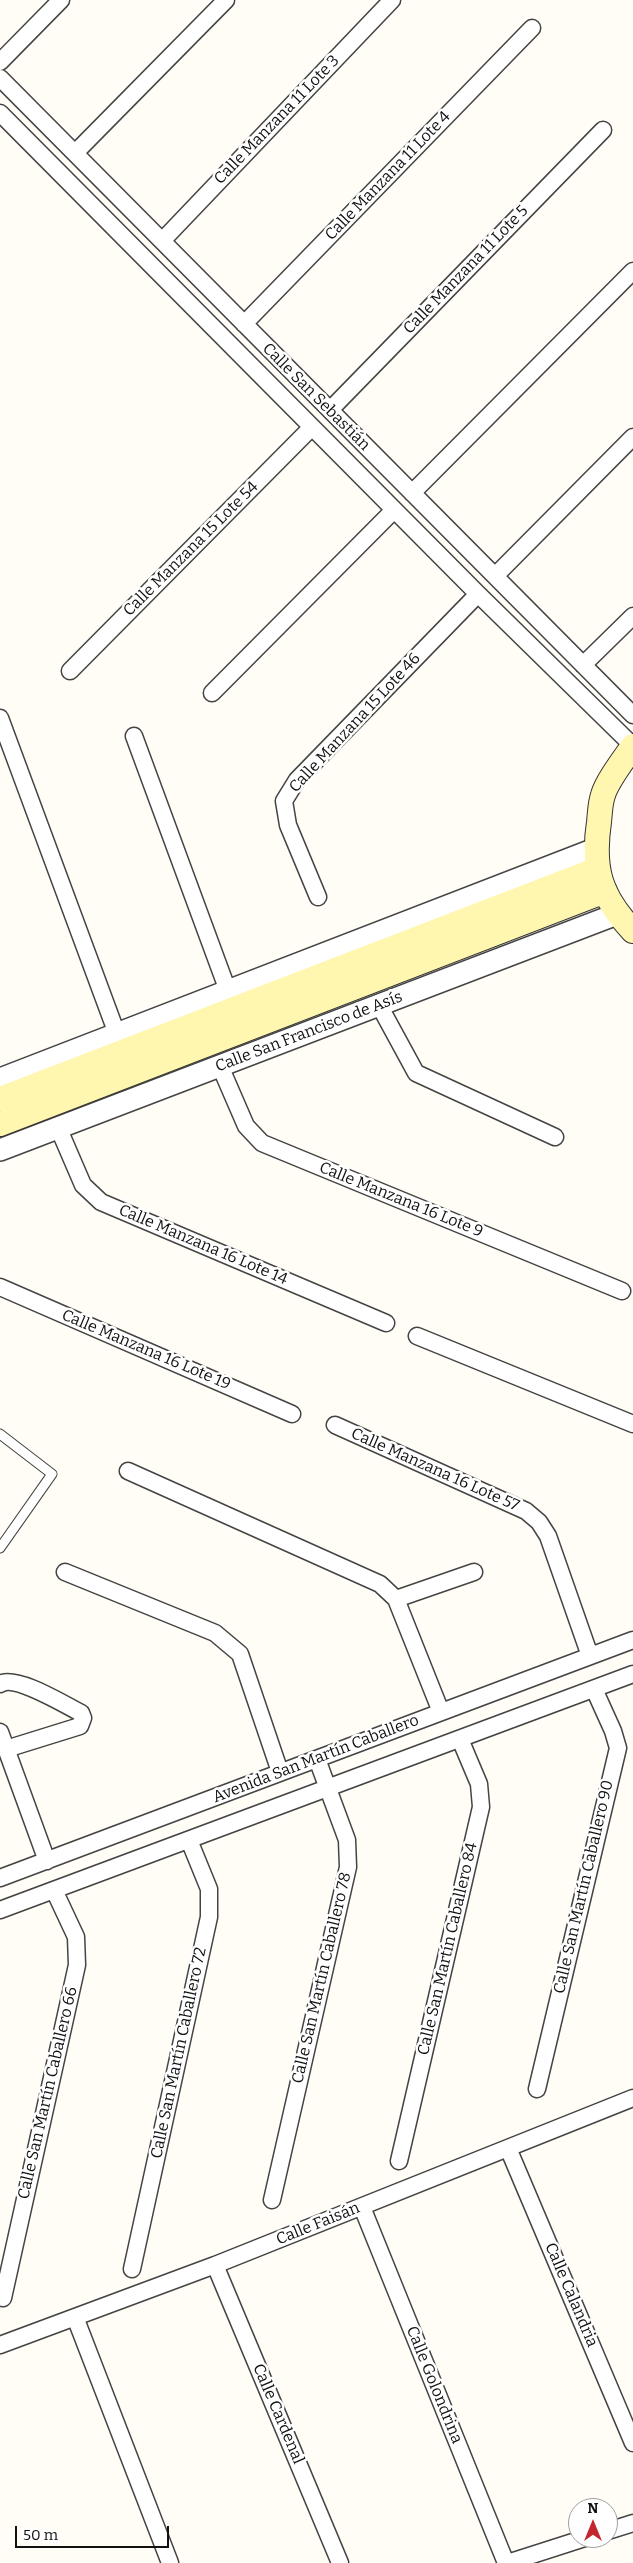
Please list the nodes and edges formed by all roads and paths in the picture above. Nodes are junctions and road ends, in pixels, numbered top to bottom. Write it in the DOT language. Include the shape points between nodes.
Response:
graph roads {
  1 [pos="61,0"];
  2 [pos="226,0"];
  3 [pos="392,0"];
  4 [pos="532,28"];
  5 [pos="0,62"];
  6 [pos="0,78"];
  7 [pos="0,113"];
  8 [pos="603,130"];
  9 [pos="75,154"];
  10 [pos="162,240"];
  11 [pos="633,271"];
  12 [pos="244,324"];
  13 [pos="330,410"];
  14 [pos="312,427"];
  15 [pos="633,437"];
  16 [pos="412,492"];
  17 [pos="394,510"];
  18 [pos="494,576"];
  19 [pos="478,594"];
  20 [pos="633,616"];
  21 [pos="583,665"];
  22 [pos="70,671"];
  23 [pos="212,693"];
  24 [pos="633,715"];
  25 [pos="0,718"];
  26 [pos="134,736"];
  27 [pos="633,746"];
  28 [pos="596,859"];
  29 [pos="605,892"];
  30 [pos="318,896"];
  31 [pos="617,914"];
  32 [pos="633,931"];
  33 [pos="228,991"];
  34 [pos="378,1005"];
  35 [pos="117,1034"];
  36 [pos="220,1066"];
  37 [pos="0,1082"];
  38 [pos="0,1124"];
  39 [pos="58,1128"];
  40 [pos="555,1137"];
  41 [pos="0,1150"];
  42 [pos="0,1287"];
  43 [pos="622,1291"];
  44 [pos="386,1323"];
  45 [pos="417,1336"];
  46 [pos="292,1414"];
  47 [pos="633,1424"];
  48 [pos="335,1425"];
  49 [pos="0,1434"];
  50 [pos="128,1471"];
  51 [pos="0,1548"];
  52 [pos="65,1572"];
  53 [pos="474,1572"];
  54 [pos="396,1599"];
  55 [pos="633,1640"];
  56 [pos="590,1656"];
  57 [pos="633,1674"];
  58 [pos="0,1684"];
  59 [pos="594,1689"];
  60 [pos="441,1712"];
  61 [pos="0,1732"];
  62 [pos="460,1739"];
  63 [pos="6,1749"];
  64 [pos="317,1759"];
  65 [pos="280,1772"];
  66 [pos="329,1788"];
  67 [pos="189,1840"];
  68 [pos="47,1861"];
  69 [pos="0,1878"];
  70 [pos="54,1890"];
  71 [pos="0,1910"];
  72 [pos="537,2088"];
  73 [pos="633,2098"];
  74 [pos="508,2148"];
  75 [pos="399,2161"];
  76 [pos="272,2200"];
  77 [pos="362,2206"];
  78 [pos="216,2265"];
  79 [pos="132,2269"];
  80 [pos="2,2298"];
  81 [pos="75,2317"];
  82 [pos="0,2345"];
  83 [pos="633,2443"];
  84 [pos="633,2523"];
  85 [pos="618,2528"];
  86 [pos="568,2543"];
  87 [pos="170,2563"];
  88 [pos="340,2563"];
  89 [pos="506,2563"];
  1 -- 5 [label="street"];
  2 -- 9 [label="street"];
  3 -- 10 [label="street, Calle Manzana 11 Lote 3"];
  4 -- 12 [label="street, Calle Manzana 11 Lote 4"];
  6 -- 9 [label="street, Calle San Sebastián"];
  7 -- 14 [label="street, Calle San Sebastián"];
  8 -- 13 [label="street, Calle Manzana 11 Lote 5"];
  9 -- 10 [label="street, Calle San Sebastián"];
  10 -- 12 [label="street, Calle San Sebastián"];
  11 -- 16 [label="street"];
  12 -- 13 [label="street, Calle San Sebastián"];
  13 -- 16 [label="street, Calle San Sebastián"];
  14 -- 17 [label="street, Calle San Sebastián"];
  14 -- 22 [label="street, Calle Manzana 15 Lote 54"];
  15 -- 18 [label="street"];
  16 -- 18 [label="street, Calle San Sebastián"];
  17 -- 19 [label="street, Calle San Sebastián"];
  17 -- 23 [label="street"];
  18 -- 21 [label="street, Calle San Sebastián"];
  19 -- 27 [label="street, Calle San Sebastián"];
  19 -- 30 [label="street, Calle Manzana 15 Lote 46" via="297,780 284,801 288,825"];
  20 -- 21 [label="street"];
  21 -- 24 [label="street, Calle San Sebastián"];
  25 -- 35 [label="street"];
  26 -- 33 [label="street"];
  27 -- 28 [label="main road" via="603,794"];
  28 -- 29 [label="main road"];
  28 -- 33 [label="street"];
  28 -- 37 [label="main road"];
  29 -- 31 [label="main road"];
  29 -- 38 [label="main road, Calle San Francisco de Asís"];
  31 -- 32 [label="main road"];
  31 -- 34 [label="street, Calle San Francisco de Asís"];
  33 -- 35 [label="street"];
  34 -- 36 [label="street, Calle San Francisco de Asís"];
  34 -- 40 [label="street" via="416,1073"];
  35 -- 37 [label="street"];
  36 -- 39 [label="street, Calle San Francisco de Asís"];
  36 -- 43 [label="street, Calle Manzana 16 Lote 9" via="246,1126 262,1143"];
  39 -- 41 [label="street, Calle San Francisco de Asís"];
  39 -- 44 [label="street, Calle Manzana 16 Lote 14" via="83,1185 101,1202"];
  42 -- 46 [label="street, Calle Manzana 16 Lote 19"];
  45 -- 47 [label="street"];
  48 -- 56 [label="street, Calle Manzana 16 Lote 57" via="526,1511 539,1522 548,1536"];
  49 -- 51 [label="lane" via="52,1474"];
  50 -- 54 [label="street" via="380,1584"];
  52 -- 65 [label="street" via="214,1633 228,1642 240,1654"];
  53 -- 54 [label="street"];
  54 -- 60 [label="street"];
  55 -- 56 [label="street, Avenida San Martín Caballero"];
  56 -- 60 [label="street, Avenida San Martín Caballero"];
  57 -- 59 [label="street, Avenida San Martín Caballero"];
  58 -- 63 [label="street" via="4,1681 18,1682 81,1713 83,1718 80,1726"];
  59 -- 62 [label="street, Avenida San Martín Caballero"];
  59 -- 72 [label="street, Calle San Martín Caballero 90" via="618,1748"];
  60 -- 64 [label="street, Avenida San Martín Caballero"];
  61 -- 63 [label="street"];
  62 -- 66 [label="street, Avenida San Martín Caballero"];
  62 -- 75 [label="street, Calle San Martín Caballero 84" via="479,1784 481,1807"];
  63 -- 68 [label="street"];
  64 -- 65 [label="street, Avenida San Martín Caballero"];
  64 -- 66 [label="street, Calle San Martín Caballero 78"];
  65 -- 68 [label="street, Avenida San Martín Caballero"];
  66 -- 67 [label="street, Avenida San Martín Caballero"];
  66 -- 76 [label="street, Calle San Martín Caballero 78" via="347,1840 348,1867"];
  67 -- 70 [label="street, Avenida San Martín Caballero"];
  67 -- 79 [label="street, Calle San Martín Caballero 72" via="209,1888 209,1917"];
  68 -- 69 [label="street, Avenida San Martín Caballero"];
  70 -- 71 [label="street, Avenida San Martín Caballero"];
  70 -- 80 [label="street, Calle San Martín Caballero 66" via="76,1937 77,1965"];
  73 -- 74 [label="street, Calle Faisán"];
  74 -- 77 [label="street, Calle Faisán"];
  74 -- 83 [label="street, Calle Calandria"];
  77 -- 78 [label="street, Calle Faisán"];
  77 -- 89 [label="street, Calle Golondrina"];
  78 -- 81 [label="street, Calle Faisán"];
  78 -- 88 [label="street, Calle Cardenal"];
  81 -- 82 [label="street, Calle Faisán"];
  81 -- 87 [label="street"];
  84 -- 85 [label="street"];
  86 -- 89 [label="street"];
}
